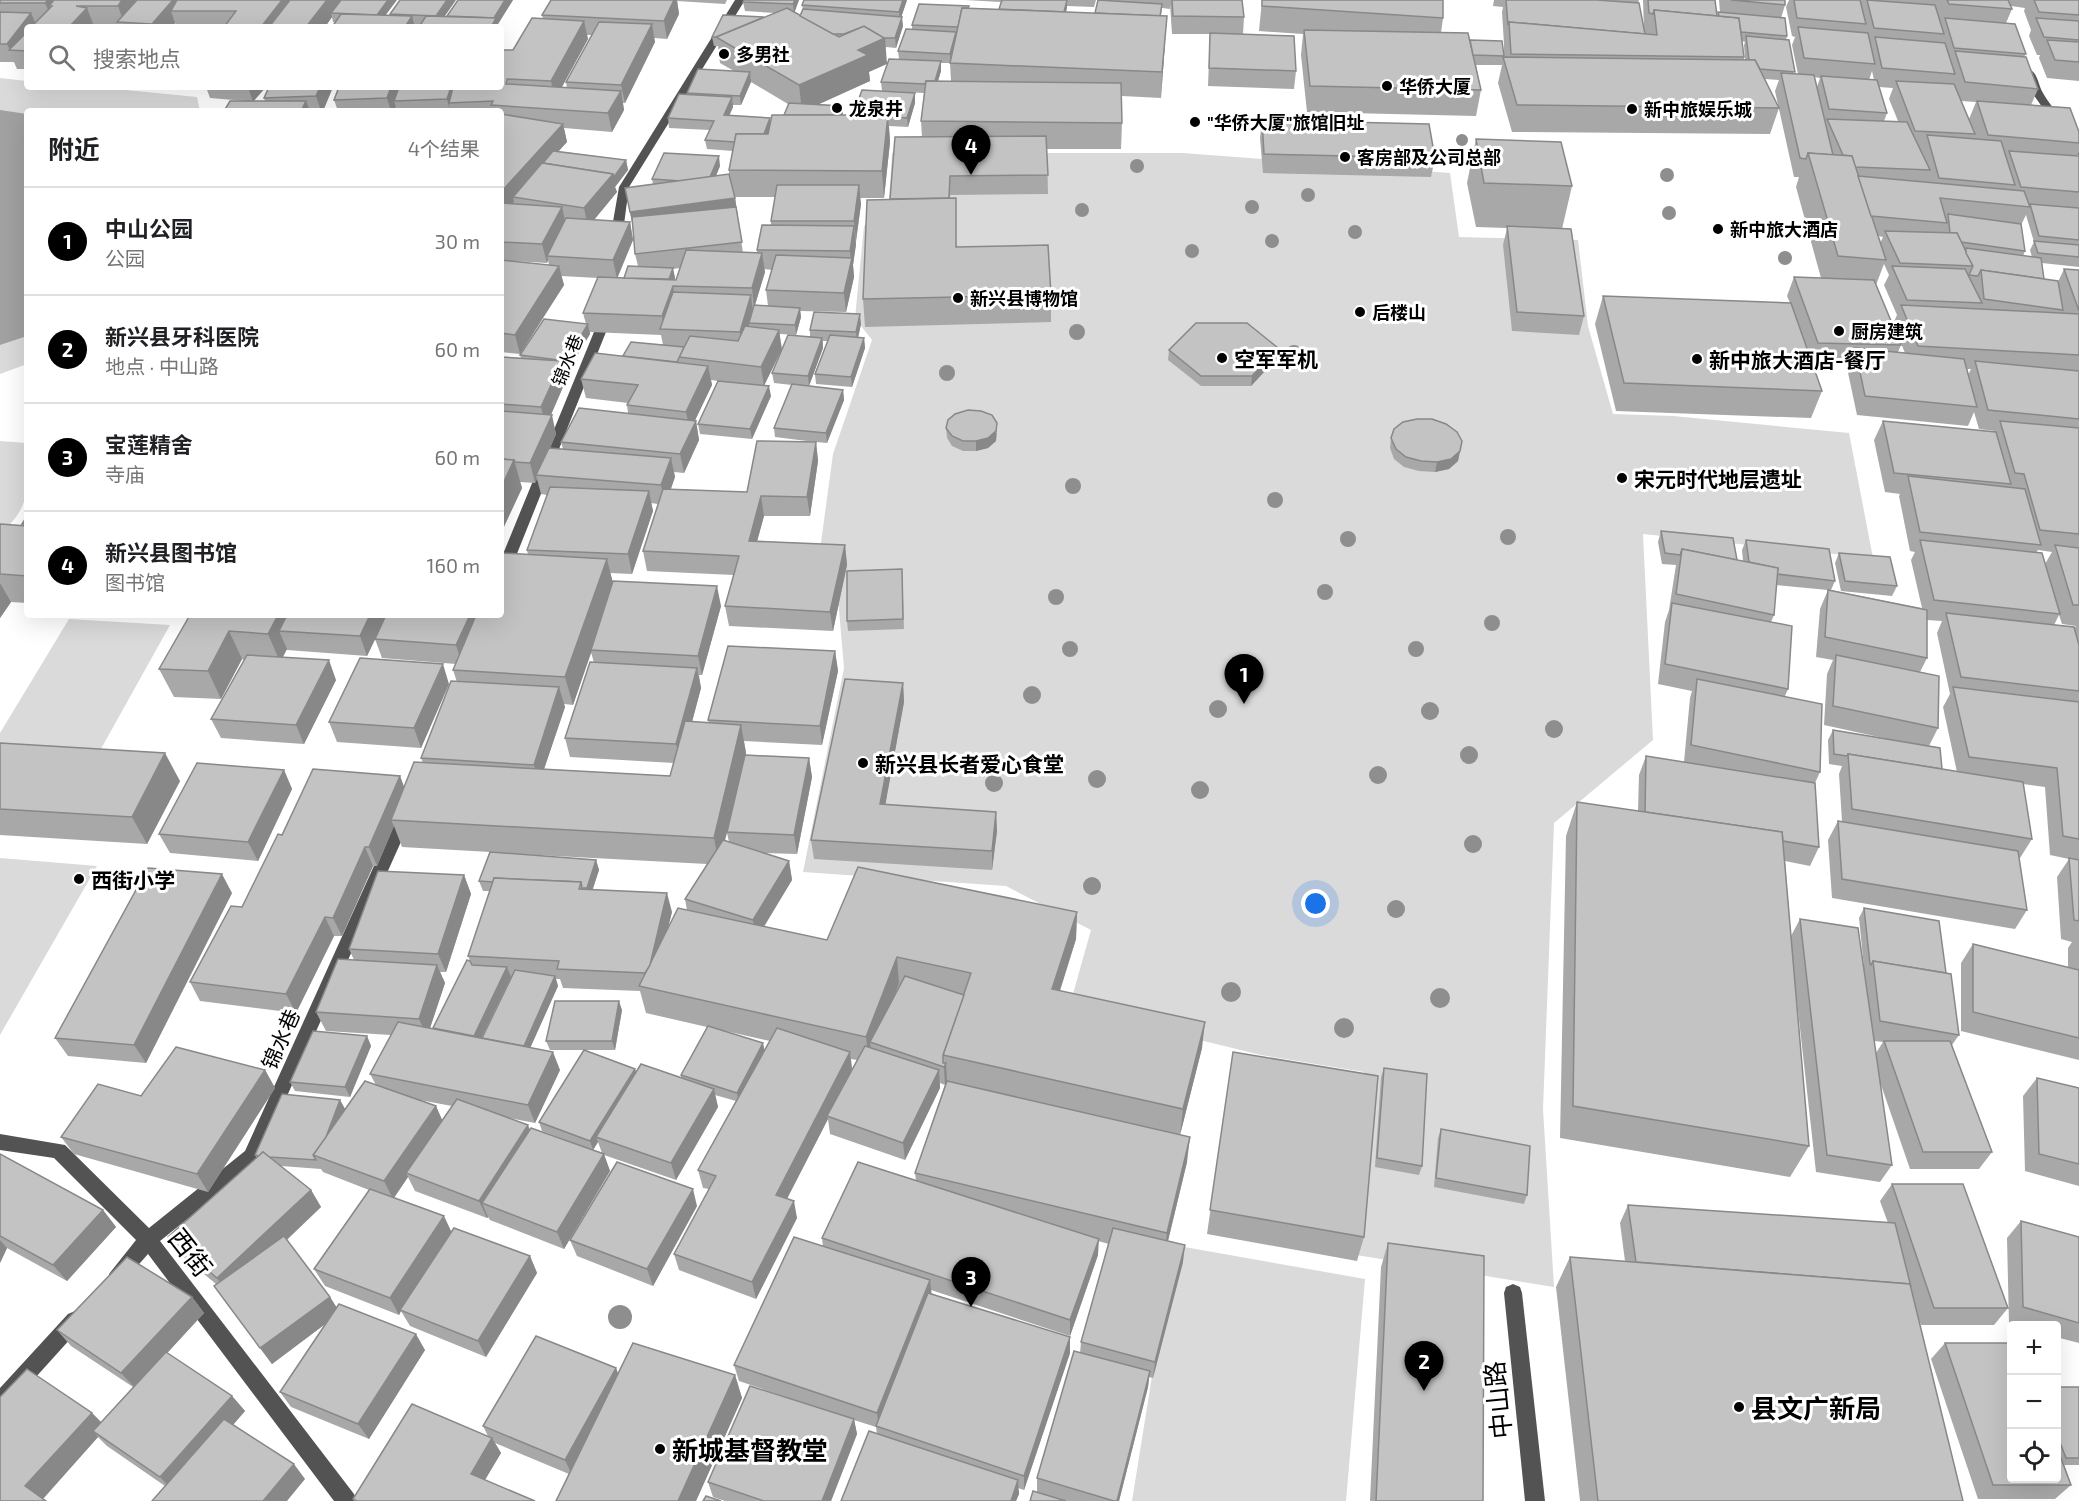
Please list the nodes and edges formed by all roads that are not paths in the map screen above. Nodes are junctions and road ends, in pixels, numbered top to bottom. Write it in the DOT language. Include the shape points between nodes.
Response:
graph roads {
  1 [pos="740,0"];
  2 [pos="2025,63"];
  3 [pos="2079,152"];
  4 [pos="613,257"];
  5 [pos="606,304"];
  6 [pos="504,569"];
  7 [pos="411,798"];
  8 [pos="0,1142"];
  9 [pos="148,1240"];
  10 [pos="109,1283"];
  11 [pos="1513,1293"];
  12 [pos="86,1308"];
  13 [pos="0,1402"];
  14 [pos="347,1501"];
  15 [pos="1535,1501"];
  1 -- 4 [label="street" via="624,187"];
  2 -- 3 [label="street" via="2038,94"];
  5 -- 6 [label="street, 锦水巷" via="602,327"];
  7 -- 9 [label="street, 锦水巷" via="251,1157"];
  8 -- 9 [label="street, 西街" via="59,1150"];
  9 -- 10 [label="street, 锦水巷"];
  9 -- 14 [label="street, 西街"];
  11 -- 15 [label="street, 中山路"];
  12 -- 13 [label="street"];
}
